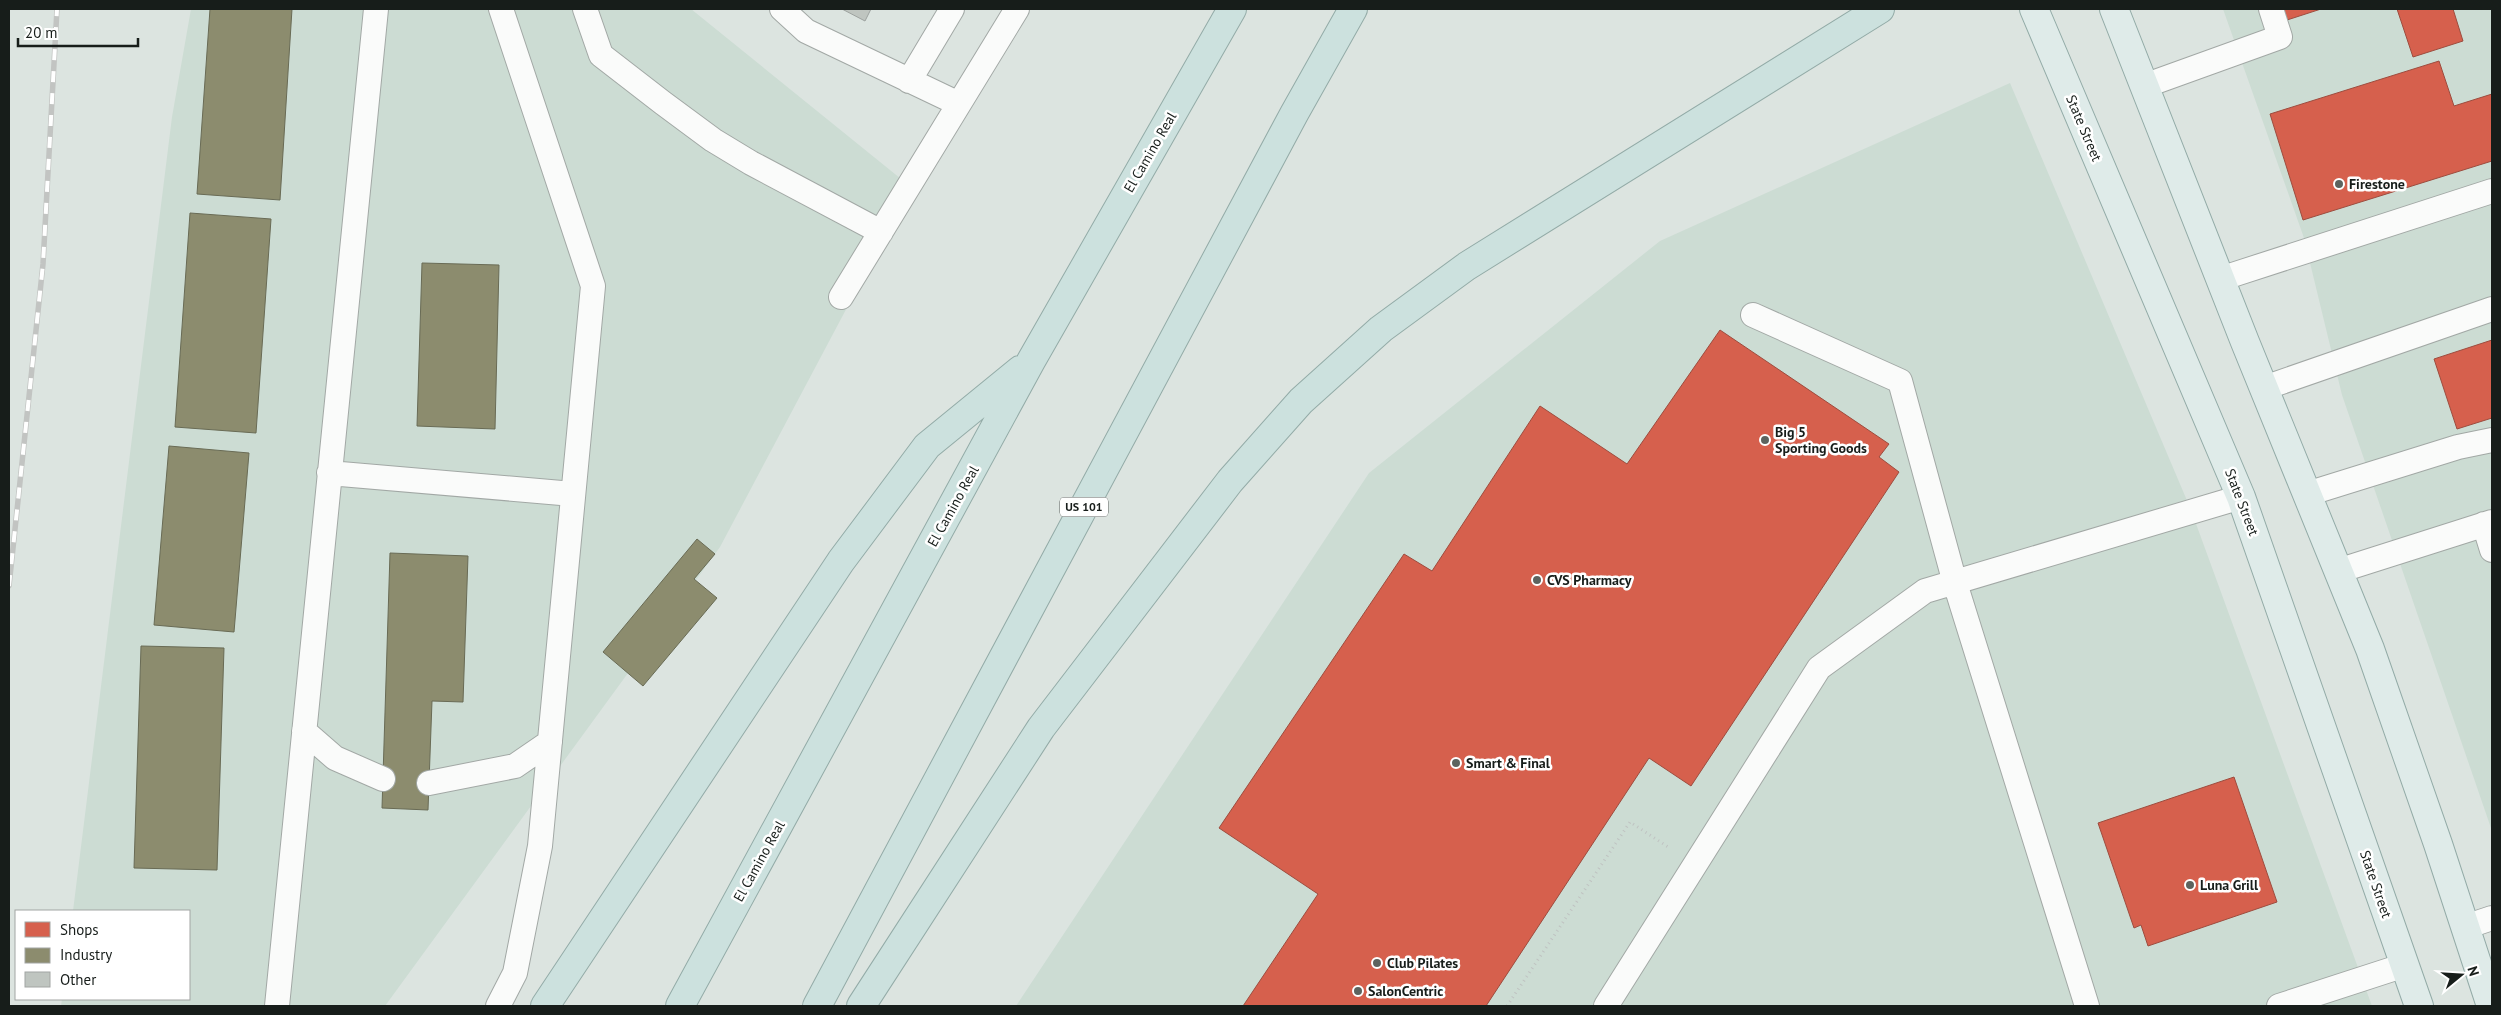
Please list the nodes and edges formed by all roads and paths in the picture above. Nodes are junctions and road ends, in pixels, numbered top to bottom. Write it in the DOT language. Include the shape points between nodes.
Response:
graph roads {
  1 [pos="376,9"];
  2 [pos="501,9"];
  3 [pos="585,9"];
  4 [pos="782,9"];
  5 [pos="952,9"];
  6 [pos="1017,9"];
  7 [pos="1232,9"];
  8 [pos="1353,9"];
  9 [pos="1880,9"];
  10 [pos="2034,9"];
  11 [pos="2114,9"];
  12 [pos="2271,9"];
  13 [pos="909,81"];
  14 [pos="2144,86"];
  15 [pos="959,104"];
  16 [pos="2492,190"];
  17 [pos="881,232"];
  18 [pos="2220,279"];
  19 [pos="840,297"];
  20 [pos="2492,309"];
  21 [pos="1753,315"];
  22 [pos="1031,361"];
  23 [pos="2264,388"];
  24 [pos="2492,440"];
  25 [pos="328,473"];
  26 [pos="573,494"];
  27 [pos="2307,494"];
  28 [pos="2242,497"];
  29 [pos="2488,523"];
  30 [pos="2492,550"];
  31 [pos="2338,571"];
  32 [pos="1955,582"];
  33 [pos="304,731"];
  34 [pos="550,742"];
  35 [pos="383,779"];
  36 [pos="429,783"];
  37 [pos="1695,864"];
  38 [pos="2492,918"];
  39 [pos="2465,926"];
  40 [pos="2405,965"];
  41 [pos="277,1006"];
  42 [pos="498,1006"];
  43 [pos="545,1006"];
  44 [pos="680,1006"];
  45 [pos="817,1006"];
  46 [pos="861,1006"];
  47 [pos="1507,1006"];
  48 [pos="1606,1006"];
  49 [pos="2087,1006"];
  50 [pos="2279,1006"];
  51 [pos="2419,1006"];
  52 [pos="2491,1006"];
  1 -- 25 [label="lane"];
  2 -- 26 [label="lane" via="593,286"];
  3 -- 17 [label="lane" via="602,55 663,103 751,163"];
  4 -- 13 [label="lane" via="806,31"];
  5 -- 13 [label="lane"];
  6 -- 15 [label="lane"];
  7 -- 22 [label="highway, El Camino Real"];
  8 -- 45 [label="highway, US 101"];
  9 -- 46 [label="highway" via="1467,266 1381,329 1301,401 1230,481 1041,728"];
  10 -- 28 [label="main road, State Street"];
  11 -- 14 [label="main road"];
  12 -- 14 [label="lane" via="2280,37"];
  13 -- 15 [label="lane"];
  14 -- 18 [label="main road"];
  15 -- 17 [label="lane"];
  16 -- 18 [label="lane"];
  17 -- 19 [label="lane"];
  18 -- 23 [label="main road"];
  20 -- 23 [label="lane"];
  21 -- 32 [label="lane" via="1900,381"];
  22 -- 43 [label="highway" via="927,446 840,561"];
  22 -- 44 [label="highway, El Camino Real"];
  23 -- 27 [label="main road"];
  24 -- 27 [label="lane" via="2458,447"];
  25 -- 26 [label="lane"];
  25 -- 33 [label="lane"];
  26 -- 34 [label="lane"];
  27 -- 31 [label="main road"];
  28 -- 32 [label="lane"];
  28 -- 40 [label="main road, State Street"];
  29 -- 30 [label="lane"];
  29 -- 31 [label="lane"];
  31 -- 39 [label="main road" via="2370,649"];
  32 -- 37 [label="lane" via="1926,591 1819,668"];
  32 -- 49 [label="lane"];
  33 -- 35 [label="lane" via="334,758"];
  33 -- 41 [label="lane"];
  34 -- 36 [label="lane" via="514,766"];
  34 -- 42 [label="lane" via="540,846 515,973"];
  37 -- 47 [label="path" via="1630,822"];
  37 -- 48 [label="lane"];
  38 -- 39 [label="lane"];
  39 -- 52 [label="main road"];
  40 -- 50 [label="lane"];
  40 -- 51 [label="main road, State Street"];
}
